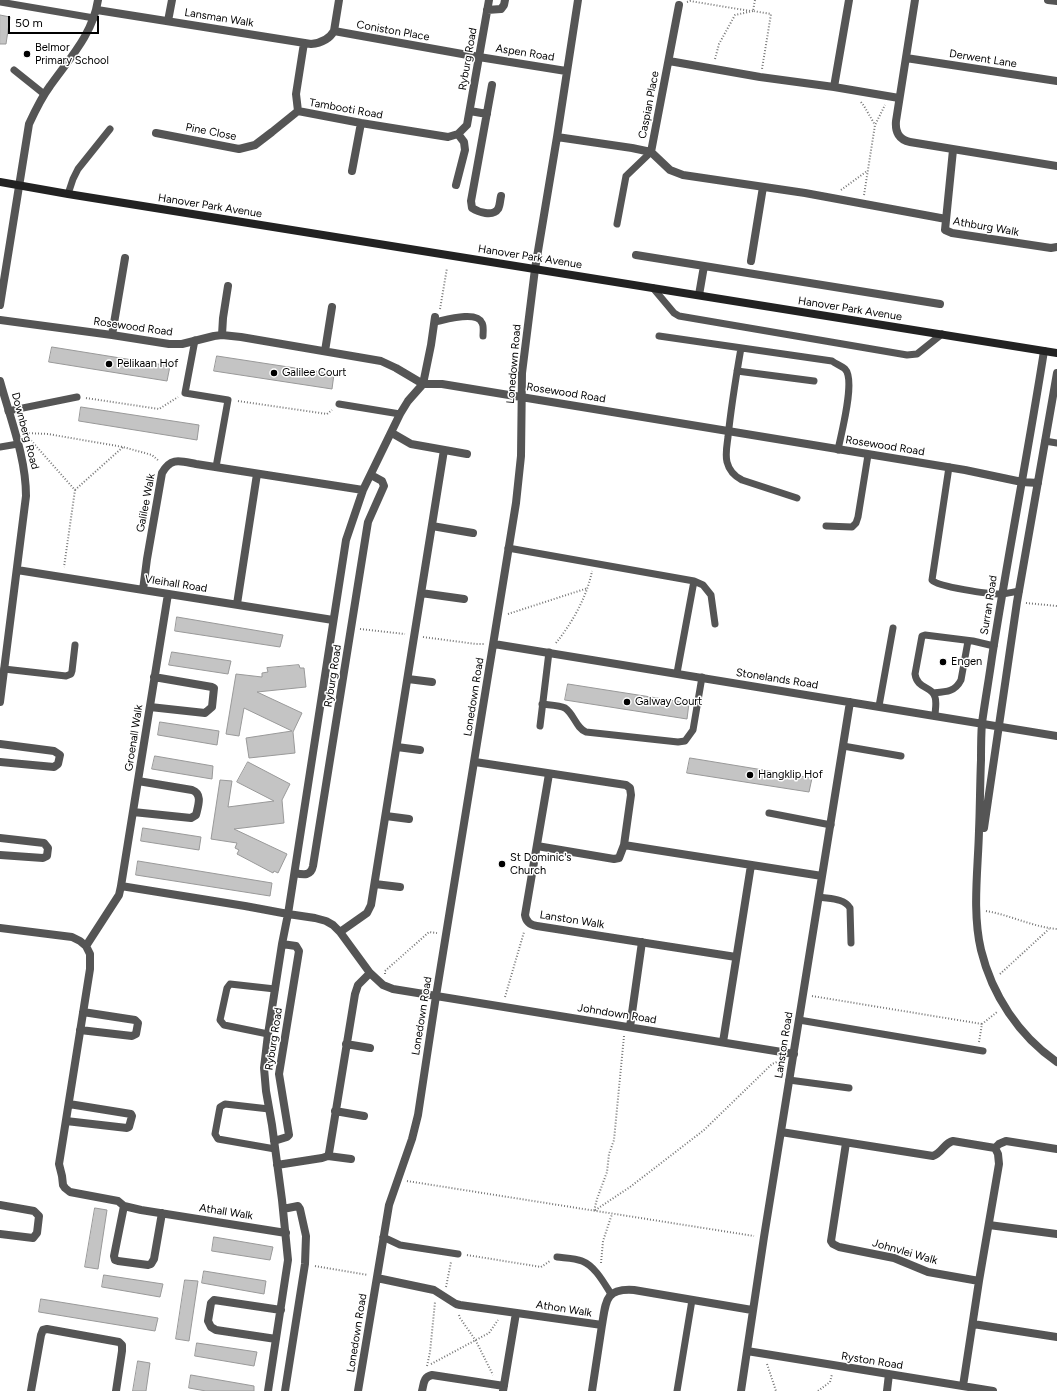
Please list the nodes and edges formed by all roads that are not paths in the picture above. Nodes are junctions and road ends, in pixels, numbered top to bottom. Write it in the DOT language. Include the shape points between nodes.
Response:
graph roads {
  1 [pos="98,0"];
  2 [pos="172,0"];
  3 [pos="339,0"];
  4 [pos="488,0"];
  5 [pos="505,0"];
  6 [pos="578,0"];
  7 [pos="849,0"];
  8 [pos="915,0"];
  9 [pos="1048,0"];
  10 [pos="0,2"];
  11 [pos="1057,2"];
  12 [pos="679,5"];
  13 [pos="487,10"];
  14 [pos="95,14"];
  15 [pos="168,21"];
  16 [pos="334,31"];
  17 [pos="304,43"];
  18 [pos="479,57"];
  19 [pos="906,58"];
  20 [pos="669,62"];
  21 [pos="14,70"];
  22 [pos="566,71"];
  23 [pos="1057,82"];
  24 [pos="492,85"];
  25 [pos="834,87"];
  26 [pos="44,94"];
  27 [pos="899,98"];
  28 [pos="298,111"];
  29 [pos="470,111"];
  30 [pos="487,114"];
  31 [pos="361,123"];
  32 [pos="110,129"];
  33 [pos="156,133"];
  34 [pos="458,134"];
  35 [pos="557,137"];
  36 [pos="953,150"];
  37 [pos="651,152"];
  38 [pos="1057,166"];
  39 [pos="352,171"];
  40 [pos="0,182"];
  41 [pos="19,186"];
  42 [pos="456,186"];
  43 [pos="763,187"];
  44 [pos="68,194"];
  45 [pos="501,196"];
  46 [pos="946,219"];
  47 [pos="617,224"];
  48 [pos="1057,247"];
  49 [pos="636,255"];
  50 [pos="125,258"];
  51 [pos="751,261"];
  52 [pos="704,266"];
  53 [pos="535,269"];
  54 [pos="228,286"];
  55 [pos="653,288"];
  56 [pos="699,295"];
  57 [pos="0,304"];
  58 [pos="940,304"];
  59 [pos="332,307"];
  60 [pos="436,318"];
  61 [pos="0,320"];
  62 [pos="942,334"];
  63 [pos="112,335"];
  64 [pos="222,335"];
  65 [pos="483,336"];
  66 [pos="659,336"];
  67 [pos="195,340"];
  68 [pos="741,348"];
  69 [pos="325,351"];
  70 [pos="1044,351"];
  71 [pos="1057,353"];
  72 [pos="737,371"];
  73 [pos="1057,373"];
  74 [pos="0,381"];
  75 [pos="814,382"];
  76 [pos="423,384"];
  77 [pos="77,397"];
  78 [pos="521,397"];
  79 [pos="339,404"];
  80 [pos="8,411"];
  81 [pos="400,414"];
  82 [pos="728,430"];
  83 [pos="392,433"];
  84 [pos="1045,441"];
  85 [pos="1057,443"];
  86 [pos="18,444"];
  87 [pos="0,446"];
  88 [pos="444,450"];
  89 [pos="838,450"];
  90 [pos="467,454"];
  91 [pos="868,455"];
  92 [pos="216,467"];
  93 [pos="949,467"];
  94 [pos="257,474"];
  95 [pos="371,475"];
  96 [pos="1022,482"];
  97 [pos="1038,484"];
  98 [pos="363,490"];
  99 [pos="797,498"];
  100 [pos="432,526"];
  101 [pos="826,526"];
  102 [pos="473,533"];
  103 [pos="508,548"];
  104 [pos="16,570"];
  105 [pos="694,581"];
  106 [pos="143,590"];
  107 [pos="1019,591"];
  108 [pos="421,593"];
  109 [pos="168,594"];
  110 [pos="1002,594"];
  111 [pos="464,599"];
  112 [pos="237,604"];
  113 [pos="333,620"];
  114 [pos="715,624"];
  115 [pos="893,628"];
  116 [pos="968,641"];
  117 [pos="494,644"];
  118 [pos="75,645"];
  119 [pos="994,646"];
  120 [pos="549,652"];
  121 [pos="4,669"];
  122 [pos="677,673"];
  123 [pos="154,677"];
  124 [pos="702,677"];
  125 [pos="408,679"];
  126 [pos="432,682"];
  127 [pos="933,693"];
  128 [pos="0,702"];
  129 [pos="850,702"];
  130 [pos="542,704"];
  131 [pos="880,706"];
  132 [pos="150,707"];
  133 [pos="935,716"];
  134 [pos="982,725"];
  135 [pos="540,726"];
  136 [pos="998,727"];
  137 [pos="1057,736"];
  138 [pos="0,744"];
  139 [pos="843,746"];
  140 [pos="397,748"];
  141 [pos="420,750"];
  142 [pos="901,756"];
  143 [pos="0,762"];
  144 [pos="475,762"];
  145 [pos="549,774"];
  146 [pos="138,781"];
  147 [pos="133,812"];
  148 [pos="769,813"];
  149 [pos="386,816"];
  150 [pos="409,819"];
  151 [pos="831,825"];
  152 [pos="0,838"];
  153 [pos="624,845"];
  154 [pos="537,846"];
  155 [pos="0,855"];
  156 [pos="751,865"];
  157 [pos="978,865"];
  158 [pos="295,873"];
  159 [pos="822,876"];
  160 [pos="375,884"];
  161 [pos="121,886"];
  162 [pos="400,887"];
  163 [pos="819,897"];
  164 [pos="288,914"];
  165 [pos="0,928"];
  166 [pos="340,932"];
  167 [pos="642,942"];
  168 [pos="851,943"];
  169 [pos="282,944"];
  170 [pos="86,946"];
  171 [pos="736,957"];
  172 [pos="370,973"];
  173 [pos="275,990"];
  174 [pos="436,996"];
  175 [pos="83,1012"];
  176 [pos="799,1020"];
  177 [pos="627,1027"];
  178 [pos="80,1030"];
  179 [pos="268,1034"];
  180 [pos="723,1042"];
  181 [pos="346,1044"];
  182 [pos="370,1048"];
  183 [pos="980,1051"];
  184 [pos="794,1054"];
  185 [pos="1057,1062"];
  186 [pos="789,1080"];
  187 [pos="849,1088"];
  188 [pos="69,1104"];
  189 [pos="269,1109"];
  190 [pos="336,1111"];
  191 [pos="364,1116"];
  192 [pos="66,1121"];
  193 [pos="781,1132"];
  194 [pos="846,1143"];
  195 [pos="275,1145"];
  196 [pos="995,1148"];
  197 [pos="1057,1149"];
  198 [pos="328,1156"];
  199 [pos="351,1159"];
  200 [pos="277,1165"];
  201 [pos="0,1206"];
  202 [pos="124,1206"];
  203 [pos="283,1209"];
  204 [pos="162,1213"];
  205 [pos="989,1225"];
  206 [pos="286,1233"];
  207 [pos="0,1234"];
  208 [pos="1057,1234"];
  209 [pos="383,1237"];
  210 [pos="455,1254"];
  211 [pos="557,1257"];
  212 [pos="377,1278"];
  213 [pos="979,1281"];
  214 [pos="611,1294"];
  215 [pos="692,1300"];
  216 [pos="281,1310"];
  217 [pos="752,1310"];
  218 [pos="516,1312"];
  219 [pos="973,1324"];
  220 [pos="602,1326"];
  221 [pos="1057,1337"];
  222 [pos="276,1339"];
  223 [pos="747,1351"];
  224 [pos="890,1374"];
  225 [pos="963,1386"];
  226 [pos="942,1387"];
  227 [pos="504,1388"];
  228 [pos="31,1391"];
  229 [pos="116,1391"];
  230 [pos="268,1391"];
  231 [pos="285,1391"];
  232 [pos="358,1391"];
  233 [pos="422,1391"];
  234 [pos="592,1391"];
  235 [pos="677,1391"];
  236 [pos="741,1391"];
  237 [pos="886,1391"];
  238 [pos="992,1391"];
  1 -- 14 [label="street"];
  2 -- 15 [label="street"];
  3 -- 16 [label="street"];
  4 -- 13 [label="street, Ryburg Road"];
  5 -- 13 [label="street" via="502,9"];
  6 -- 22 [label="street, Lonedown Road"];
  7 -- 25 [label="street"];
  8 -- 19 [label="street"];
  9 -- 11 [label="street"];
  10 -- 14 [label="lane"];
  12 -- 20 [label="street"];
  13 -- 18 [label="street, Ryburg Road"];
  14 -- 15 [label="street, Lansman Walk"];
  14 -- 26 [label="street" via="80,46"];
  15 -- 17 [label="street, Lansman Walk"];
  16 -- 17 [label="street, Lansman Walk" via="325,40 314,44"];
  16 -- 18 [label="street, Coniston Place"];
  17 -- 28 [label="street, Tambooti Road" via="296,94"];
  18 -- 22 [label="street, Aspen Road"];
  18 -- 29 [label="street, Ryburg Road"];
  19 -- 23 [label="street, Derwent Lane"];
  19 -- 27 [label="street"];
  20 -- 25 [label="street, Caspian Place"];
  20 -- 37 [label="street, Caspian Place"];
  21 -- 26 [label="lane"];
  22 -- 35 [label="street, Lonedown Road"];
  24 -- 30 [label="street"];
  25 -- 27 [label="street, Caspian Place"];
  26 -- 41 [label="street" via="29,124"];
  27 -- 36 [label="street" via="896,131 904,140"];
  28 -- 31 [label="street, Tambooti Road"];
  28 -- 33 [label="street, Pine Close" via="255,145 239,149"];
  29 -- 30 [label="street"];
  29 -- 34 [label="street, Ryburg Road" via="467,125"];
  30 -- 45 [label="street" via="471,201 472,208 494,212 498,210"];
  31 -- 34 [label="street, Tambooti Road" via="448,137"];
  31 -- 39 [label="street"];
  32 -- 44 [label="lane" via="75,173"];
  34 -- 42 [label="street" via="464,142 465,150"];
  35 -- 37 [label="street"];
  35 -- 53 [label="street, Lonedown Road"];
  36 -- 38 [label="street"];
  36 -- 46 [label="street, Athburg Walk"];
  37 -- 43 [label="street, Caspian Place" via="677,173"];
  37 -- 47 [label="lane" via="626,176"];
  40 -- 41 [label="street, Hanover Park Avenue"];
  41 -- 44 [label="street, Hanover Park Avenue"];
  41 -- 57 [label="street"];
  43 -- 46 [label="street, Caspian Place"];
  43 -- 51 [label="street"];
  44 -- 53 [label="street, Hanover Park Avenue"];
  46 -- 48 [label="street, Athburg Walk" via="944,228 948,232"];
  49 -- 52 [label="street"];
  50 -- 63 [label="street"];
  52 -- 56 [label="street"];
  52 -- 58 [label="street"];
  53 -- 55 [label="street, Hanover Park Avenue"];
  53 -- 78 [label="street, Lonedown Road"];
  54 -- 64 [label="street"];
  55 -- 56 [label="street, Hanover Park Avenue"];
  55 -- 62 [label="lane" via="679,316 907,355 917,354"];
  56 -- 62 [label="street, Hanover Park Avenue"];
  59 -- 69 [label="street"];
  60 -- 65 [label="lane" via="471,316 483,324"];
  60 -- 76 [label="street"];
  61 -- 63 [label="street, Rosewood Road"];
  62 -- 70 [label="street, Hanover Park Avenue"];
  63 -- 67 [label="street, Rosewood Road" via="176,345"];
  64 -- 67 [label="street, Rosewood Road"];
  64 -- 69 [label="street, Rosewood Road"];
  66 -- 68 [label="lane"];
  67 -- 92 [label="lane" via="185,393 228,400"];
  68 -- 72 [label="lane"];
  68 -- 89 [label="lane" via="832,361 846,370 850,389"];
  69 -- 76 [label="street, Rosewood Road" via="381,361"];
  70 -- 71 [label="street, Hanover Park Avenue"];
  70 -- 96 [label="street, Surran Road"];
  72 -- 75 [label="lane"];
  72 -- 82 [label="lane"];
  73 -- 84 [label="street, Surran Road"];
  74 -- 80 [label="street, Downberg Road"];
  76 -- 78 [label="street, Rosewood Road" via="442,384"];
  76 -- 81 [label="street, Ryburg Road"];
  77 -- 80 [label="lane"];
  78 -- 82 [label="street, Rosewood Road"];
  78 -- 103 [label="street, Lonedown Road" via="516,503"];
  79 -- 81 [label="lane"];
  80 -- 86 [label="street, Downberg Road"];
  81 -- 83 [label="street, Ryburg Road"];
  82 -- 89 [label="street, Rosewood Road"];
  82 -- 99 [label="lane" via="726,461 734,476"];
  83 -- 88 [label="street" via="411,444"];
  83 -- 95 [label="street, Ryburg Road"];
  84 -- 85 [label="lane"];
  84 -- 97 [label="street, Surran Road"];
  86 -- 87 [label="lane"];
  86 -- 104 [label="street, Downberg Road" via="25,473 26,496"];
  88 -- 90 [label="street"];
  88 -- 100 [label="street"];
  89 -- 91 [label="street, Rosewood Road"];
  91 -- 93 [label="street, Rosewood Road"];
  91 -- 101 [label="lane" via="856,523 852,527"];
  92 -- 94 [label="street, Galilee Walk"];
  92 -- 106 [label="street, Galilee Walk" via="178,461 165,466 159,485"];
  93 -- 96 [label="street, Rosewood Road"];
  93 -- 110 [label="lane" via="932,580 939,584"];
  94 -- 98 [label="street, Galilee Walk"];
  94 -- 112 [label="street"];
  95 -- 98 [label="street, Ryburg Road"];
  95 -- 158 [label="street, Ryburg Road" via="382,481 384,486 366,528 313,866 308,874"];
  96 -- 97 [label="street, Rosewood Road"];
  96 -- 110 [label="street, Surran Road"];
  97 -- 107 [label="street, Surran Road"];
  98 -- 113 [label="street, Ryburg Road" via="346,540"];
  100 -- 102 [label="street"];
  100 -- 108 [label="street"];
  103 -- 105 [label="lane"];
  103 -- 117 [label="street, Lonedown Road"];
  104 -- 106 [label="street, Vleihall Road"];
  104 -- 121 [label="street, Downberg Road"];
  105 -- 114 [label="lane" via="703,585 711,595"];
  105 -- 122 [label="lane"];
  106 -- 109 [label="street, Vleihall Road"];
  107 -- 110 [label="lane"];
  107 -- 136 [label="street, Surran Road"];
  108 -- 111 [label="street"];
  108 -- 125 [label="street"];
  109 -- 112 [label="street, Vleihall Road"];
  109 -- 123 [label="street, Groenall Walk"];
  110 -- 119 [label="street, Surran Road"];
  112 -- 113 [label="street, Vleihall Road"];
  113 -- 158 [label="street, Ryburg Road"];
  115 -- 131 [label="lane"];
  116 -- 119 [label="lane"];
  116 -- 127 [label="lane" via="959,685 952,690"];
  116 -- 127 [label="lane" via="925,635 921,638 916,680"];
  117 -- 120 [label="street, Stonelands Road"];
  117 -- 144 [label="street, Lonedown Road"];
  118 -- 121 [label="lane" via="72,671 69,675"];
  119 -- 134 [label="street, Surran Road"];
  120 -- 122 [label="street, Stonelands Road"];
  120 -- 130 [label="lane"];
  121 -- 128 [label="street, Downberg Road"];
  122 -- 124 [label="street, Stonelands Road"];
  123 -- 132 [label="street, Groenall Walk"];
  123 -- 132 [label="street" via="212,686 212,707 205,713"];
  124 -- 129 [label="street, Stonelands Road"];
  124 -- 130 [label="lane" via="693,730 685,741 586,732 566,709"];
  125 -- 126 [label="street"];
  125 -- 140 [label="street"];
  127 -- 133 [label="lane" via="936,700"];
  129 -- 131 [label="street, Stonelands Road"];
  129 -- 139 [label="street, Lanston Road"];
  130 -- 135 [label="lane"];
  131 -- 133 [label="street, Stonelands Road"];
  132 -- 146 [label="street, Groenall Walk"];
  133 -- 134 [label="street, Stonelands Road"];
  134 -- 136 [label="street, Stonelands Road"];
  134 -- 157 [label="street, Surran Road"];
  136 -- 137 [label="street, Stonelands Road"];
  136 -- 157 [label="street, Surran Road"];
  138 -- 143 [label="street" via="54,751 60,755 58,764 54,767"];
  139 -- 142 [label="lane"];
  139 -- 151 [label="street, Lanston Road"];
  140 -- 141 [label="street"];
  140 -- 149 [label="street"];
  144 -- 145 [label="street"];
  144 -- 174 [label="street, Lonedown Road"];
  145 -- 153 [label="street" via="628,786 631,795"];
  145 -- 154 [label="street, Lanston Walk"];
  146 -- 147 [label="street, Groenall Walk"];
  146 -- 147 [label="street" via="192,790 199,797 196,815 191,818"];
  147 -- 161 [label="street, Groenall Walk"];
  148 -- 151 [label="lane"];
  149 -- 150 [label="street"];
  149 -- 160 [label="street"];
  151 -- 159 [label="street, Lanston Road"];
  152 -- 155 [label="street" via="44,843 48,848 47,856 43,858"];
  153 -- 154 [label="street" via="620,858 616,859"];
  153 -- 156 [label="street"];
  154 -- 167 [label="street, Lanston Walk" via="525,915 530,924"];
  156 -- 159 [label="street"];
  156 -- 171 [label="street"];
  157 -- 185 [label="street, Surran Road" via="975,909 986,969 1004,1006 1026,1036"];
  158 -- 164 [label="street, Ryburg Road"];
  159 -- 163 [label="street, Lanston Road"];
  160 -- 162 [label="street"];
  160 -- 166 [label="street" via="371,905 366,913"];
  161 -- 164 [label="street"];
  161 -- 170 [label="street, Groenall Walk" via="114,904"];
  163 -- 168 [label="lane" via="843,901 849,905"];
  163 -- 176 [label="street, Lanston Road"];
  164 -- 166 [label="street" via="326,921"];
  164 -- 169 [label="street, Ryburg Road"];
  165 -- 170 [label="street" via="72,937"];
  166 -- 172 [label="street"];
  167 -- 171 [label="street, Lanston Walk"];
  167 -- 177 [label="street"];
  169 -- 173 [label="street, Ryburg Road"];
  169 -- 195 [label="street, Ryburg Road" via="296,946 299,951 279,1074 289,1134"];
  170 -- 175 [label="street, Athall Walk" via="91,961"];
  171 -- 180 [label="street"];
  172 -- 174 [label="street, Johndown Road" via="383,985 393,989"];
  172 -- 181 [label="street" via="356,990"];
  173 -- 179 [label="street, Ryburg Road"];
  173 -- 179 [label="lane" via="230,984 220,1020 224,1025"];
  174 -- 177 [label="street, Johndown Road"];
  174 -- 209 [label="street, Lonedown Road" via="418,1116 389,1205"];
  175 -- 178 [label="street, Athall Walk"];
  175 -- 178 [label="street" via="135,1020 138,1023 136,1034 132,1036"];
  176 -- 183 [label="lane"];
  176 -- 184 [label="street, Lanston Road"];
  177 -- 180 [label="street, Johndown Road"];
  178 -- 188 [label="street, Athall Walk"];
  179 -- 189 [label="street, Ryburg Road" via="264,1068"];
  180 -- 184 [label="street, Johndown Road"];
  181 -- 182 [label="street"];
  181 -- 190 [label="street"];
  184 -- 186 [label="street, Lanston Road"];
  186 -- 187 [label="lane"];
  186 -- 193 [label="street, Lanston Road"];
  188 -- 192 [label="street, Athall Walk"];
  188 -- 192 [label="street" via="132,1116 127,1128"];
  189 -- 195 [label="street, Ryburg Road"];
  189 -- 195 [label="lane" via="222,1104 215,1134 218,1139"];
  190 -- 191 [label="street"];
  190 -- 198 [label="street"];
  192 -- 202 [label="street, Athall Walk" via="59,1164 65,1188 70,1192 118,1201"];
  193 -- 194 [label="street"];
  193 -- 217 [label="street, Lanston Road"];
  194 -- 196 [label="street" via="933,1156 948,1142 953,1141"];
  194 -- 213 [label="street, Johnvlei Walk" via="831,1241 833,1244 894,1258 928,1272"];
  195 -- 200 [label="street, Ryburg Road"];
  196 -- 197 [label="street" via="1006,1141"];
  196 -- 205 [label="street" via="999,1164"];
  198 -- 199 [label="street"];
  198 -- 200 [label="street"];
  200 -- 203 [label="street, Ryburg Road"];
  201 -- 207 [label="street" via="34,1211 39,1216 37,1233 33,1238"];
  202 -- 204 [label="street, Athall Walk"];
  202 -- 204 [label="street" via="114,1256 118,1261 148,1266 151,1264"];
  203 -- 206 [label="street, Ryburg Road"];
  203 -- 231 [label="street" via="298,1206 306,1236 305,1264"];
  204 -- 206 [label="street, Athall Walk"];
  205 -- 208 [label="street"];
  205 -- 213 [label="street"];
  206 -- 216 [label="street, Ryburg Road" via="288,1260"];
  209 -- 210 [label="lane" via="400,1245"];
  209 -- 212 [label="street, Lonedown Road"];
  211 -- 214 [label="lane" via="582,1261 592,1269"];
  212 -- 218 [label="street, Athon Walk" via="434,1290 456,1304"];
  212 -- 232 [label="street, Lonedown Road"];
  213 -- 219 [label="street"];
  214 -- 215 [label="street" via="623,1289"];
  214 -- 220 [label="street, Athon Walk" via="607,1300"];
  215 -- 217 [label="street"];
  215 -- 235 [label="lane"];
  216 -- 222 [label="street, Ryburg Road"];
  216 -- 222 [label="street" via="214,1300 211,1303 208,1322 216,1330"];
  217 -- 223 [label="street, Lanston Road"];
  218 -- 220 [label="street, Athon Walk"];
  218 -- 227 [label="street"];
  219 -- 221 [label="street"];
  219 -- 225 [label="street"];
  220 -- 234 [label="street"];
  222 -- 230 [label="street, Ryburg Road"];
  223 -- 224 [label="street, Ryston Road"];
  223 -- 236 [label="street, Lanston Road"];
  224 -- 226 [label="street, Ryston Road"];
  224 -- 237 [label="street"];
  225 -- 226 [label="street, Ryston Road"];
  225 -- 238 [label="street, Ryston Road"];
  227 -- 233 [label="street" via="432,1375 424,1380"];
  228 -- 229 [label="street" via="42,1335 47,1328 116,1340 120,1343 122,1351"];
}
